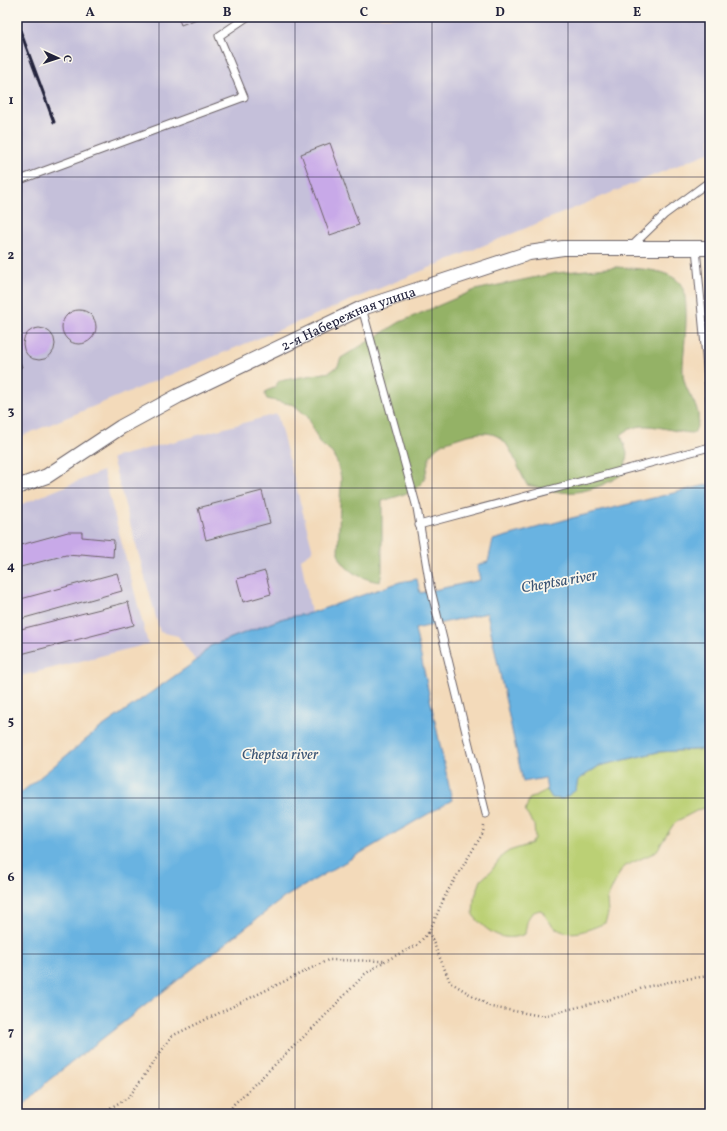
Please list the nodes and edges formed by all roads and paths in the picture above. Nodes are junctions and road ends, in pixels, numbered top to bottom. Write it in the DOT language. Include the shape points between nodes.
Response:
graph roads {
  1 [pos="247,17"];
  2 [pos="17,181"];
  3 [pos="710,181"];
  4 [pos="696,248"];
  5 [pos="710,248"];
  6 [pos="629,249"];
  7 [pos="362,308"];
  8 [pos="710,401"];
  9 [pos="710,447"];
  10 [pos="17,487"];
  11 [pos="419,525"];
  12 [pos="486,814"];
  13 [pos="429,932"];
  14 [pos="385,961"];
  15 [pos="710,976"];
  16 [pos="100,1114"];
  17 [pos="227,1114"];
  1 -- 2 [label="lane" via="219,36 244,97"];
  3 -- 6 [label="lane" via="664,215"];
  4 -- 5 [label="street, 2-я Набережная улица"];
  4 -- 6 [label="street, 2-я Набережная улица"];
  4 -- 8 [label="lane"];
  6 -- 7 [label="street, 2-я Набережная улица" via="563,248 529,253"];
  7 -- 10 [label="street, 2-я Набережная улица" via="178,396 121,427 47,476"];
  7 -- 11 [label="lane" via="417,508"];
  9 -- 11 [label="lane"];
  11 -- 12 [label="lane" via="440,630"];
  12 -- 13 [label="path" via="483,833 446,894"];
  13 -- 14 [label="path" via="417,945"];
  13 -- 15 [label="path" via="450,982 491,1006 542,1016 623,996 645,987"];
  14 -- 16 [label="path" via="328,960 172,1036 129,1097"];
  14 -- 17 [label="path" via="365,974 234,1104"];
}
